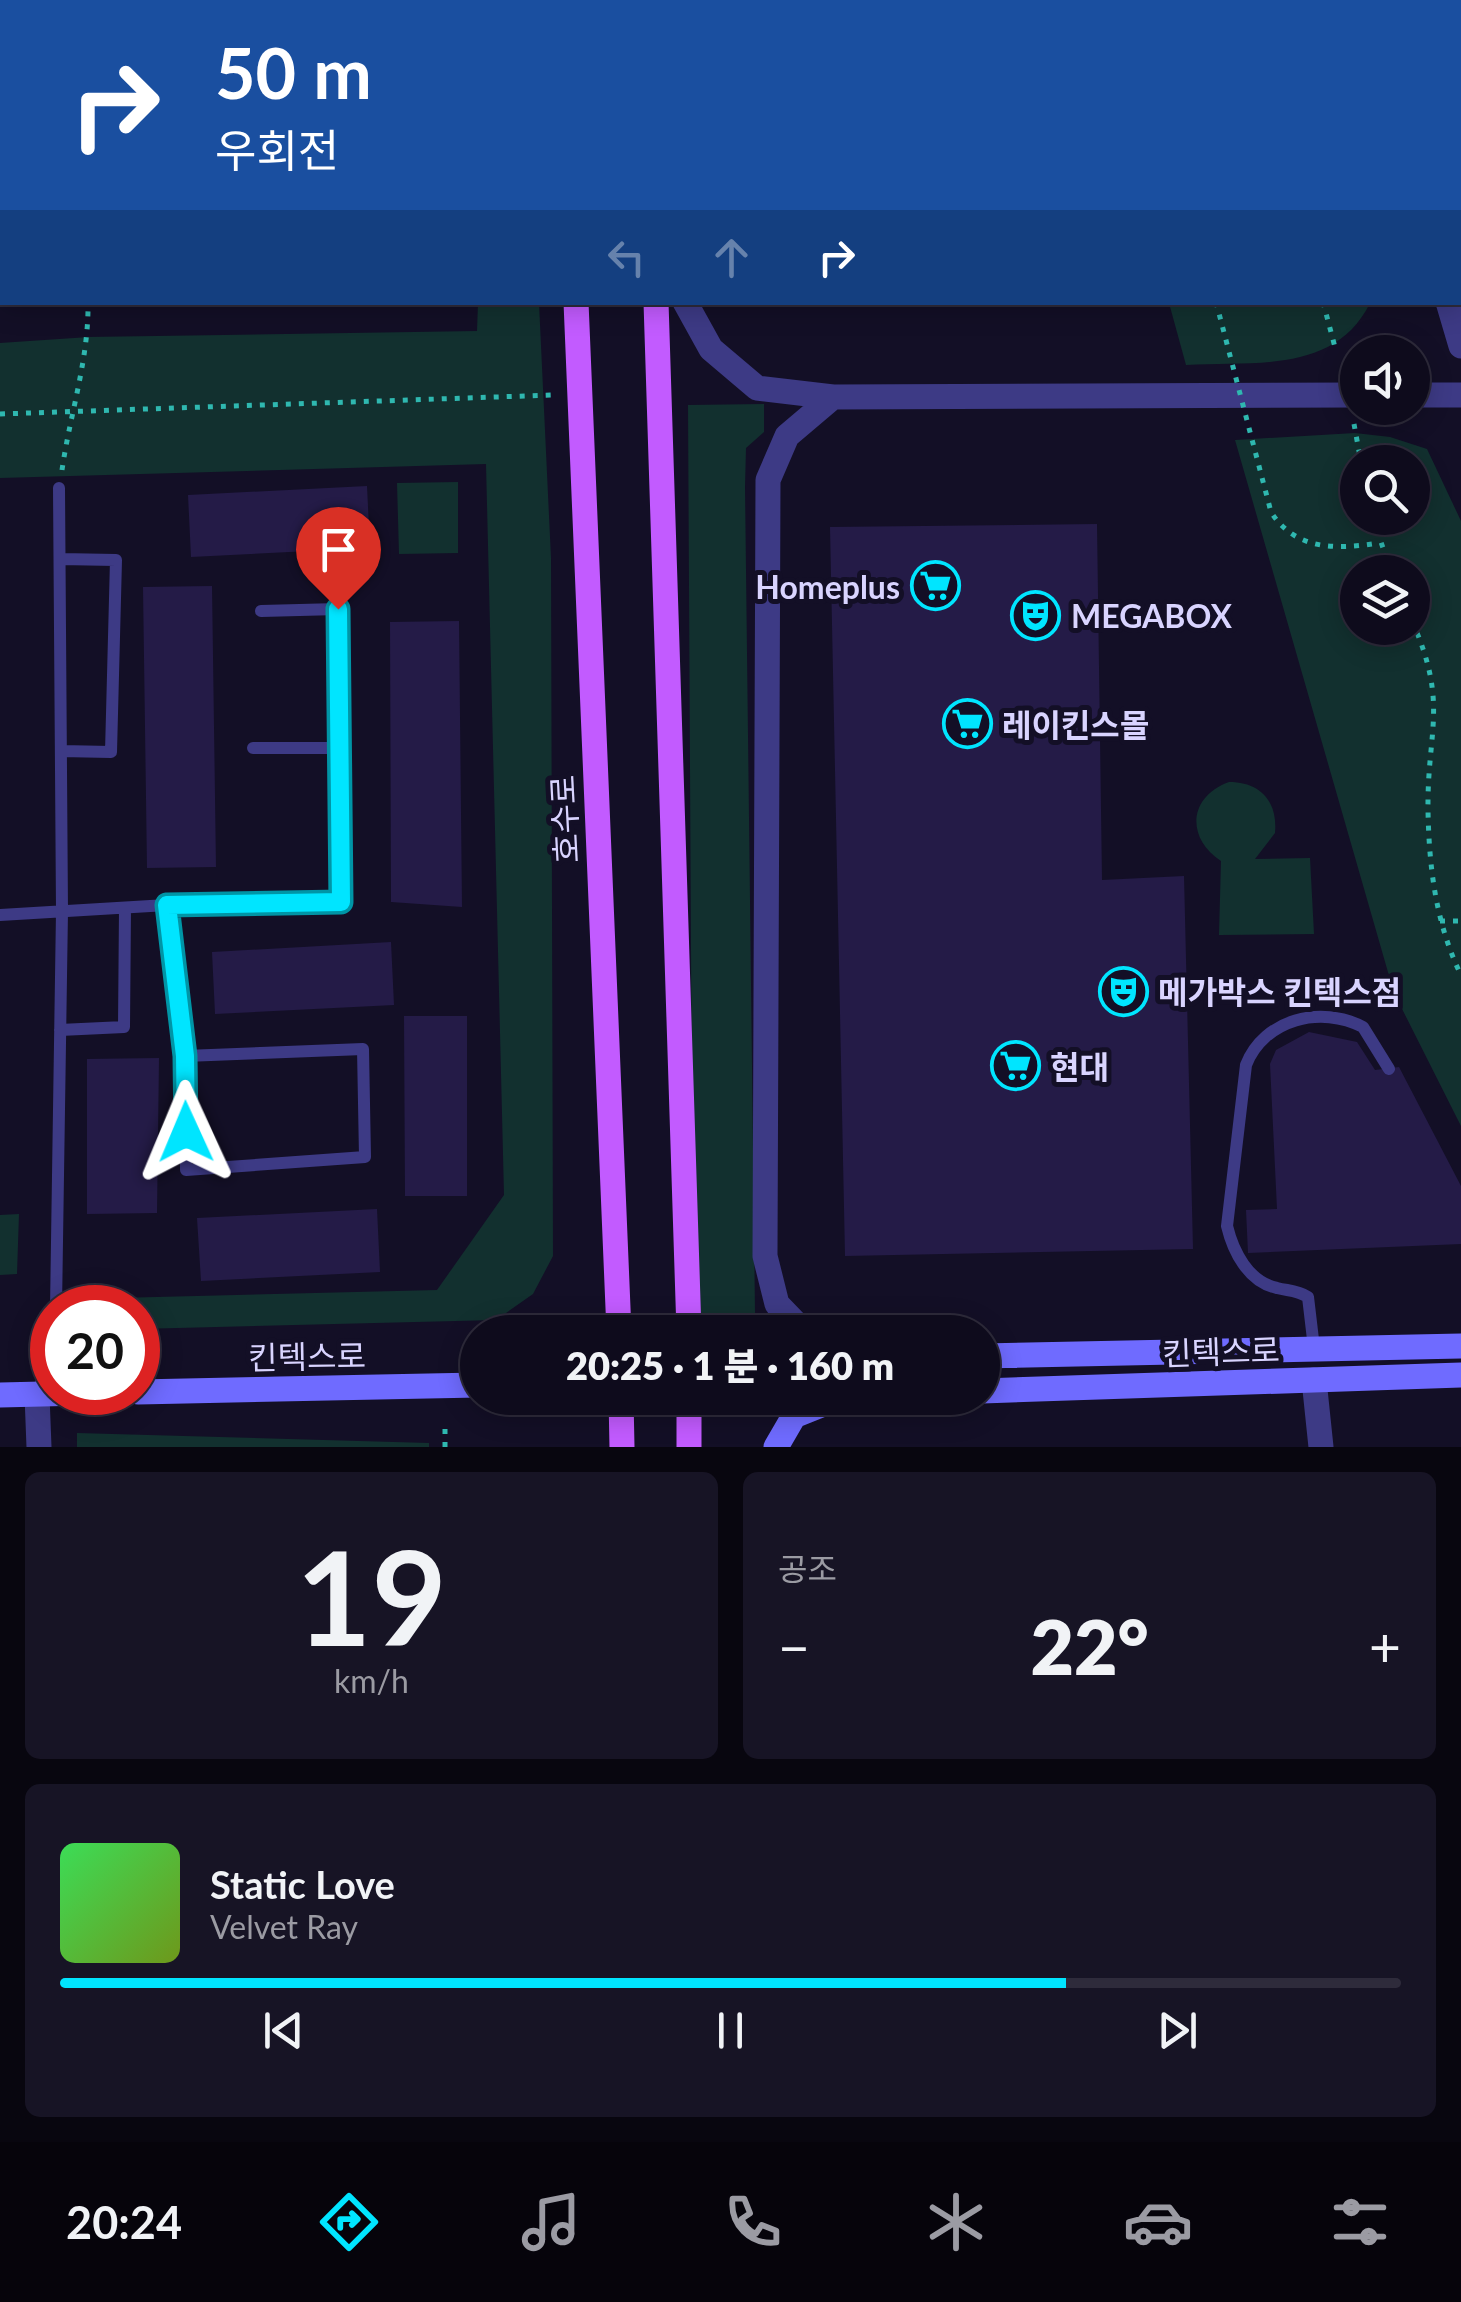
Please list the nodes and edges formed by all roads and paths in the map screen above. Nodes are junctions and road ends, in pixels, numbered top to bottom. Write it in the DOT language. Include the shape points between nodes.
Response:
graph roads {
  1 [pos="88,305"];
  2 [pos="576,305"];
  3 [pos="656,305"];
  4 [pos="687,305"];
  5 [pos="1217,305"];
  6 [pos="1324,305"];
  7 [pos="1449,305"];
  8 [pos="1461,346"];
  9 [pos="1336,351"];
  10 [pos="1461,394"];
  11 [pos="558,395"];
  12 [pos="1340,395"];
  13 [pos="1430,395"];
  14 [pos="833,397"];
  15 [pos="70,411"];
  16 [pos="0,414"];
  17 [pos="59,488"];
  18 [pos="1376,535"];
  19 [pos="1378,543"];
  20 [pos="1383,555"];
  21 [pos="60,559"];
  22 [pos="261,611"];
  23 [pos="1423,645"];
  24 [pos="253,748"];
  25 [pos="339,748"];
  26 [pos="61,751"];
  27 [pos="167,905"];
  28 [pos="124,908"];
  29 [pos="62,912"];
  30 [pos="0,915"];
  31 [pos="1440,921"];
  32 [pos="1461,921"];
  33 [pos="1461,976"];
  34 [pos="60,1030"];
  35 [pos="185,1056"];
  36 [pos="1389,1068"];
  37 [pos="56,1285"];
  38 [pos="618,1315"];
  39 [pos="688,1315"];
  40 [pos="788,1315"];
  41 [pos="1461,1346"];
  42 [pos="1314,1348"];
  43 [pos="1000,1356"];
  44 [pos="1461,1375"];
  45 [pos="1314,1380"];
  46 [pos="460,1385"];
  47 [pos="1000,1390"];
  48 [pos="160,1392"];
  49 [pos="30,1395"];
  50 [pos="0,1396"];
  51 [pos="37,1415"];
  52 [pos="621,1415"];
  53 [pos="689,1415"];
  54 [pos="796,1415"];
  55 [pos="446,1428"];
  56 [pos="38,1447"];
  57 [pos="445,1447"];
  58 [pos="622,1447"];
  59 [pos="689,1447"];
  60 [pos="776,1447"];
  61 [pos="1321,1447"];
  1 -- 15 [label="path" via="89,337"];
  2 -- 38 [label="main road, 호수로"];
  3 -- 39 [label="main road"];
  4 -- 14 [label="street" via="711,349 757,388"];
  5 -- 19 [label="path, bridge" via="1271,512 1281,528 1292,539 1316,543"];
  6 -- 9 [label="path"];
  7 -- 8 [label="street"];
  10 -- 13 [label="street"];
  11 -- 15 [label="path"];
  12 -- 14 [label="street"];
  14 -- 40 [label="street" via="787,436 768,480 766,1256 777,1304"];
  15 -- 16 [label="path"];
  15 -- 17 [label="path"];
  17 -- 21 [label="lane"];
  18 -- 19 [label="path"];
  19 -- 20 [label="path"];
  21 -- 26 [label="lane"];
  21 -- 26 [label="lane" via="116,560 112,752"];
  22 -- 25 [label="lane" via="338,609"];
  23 -- 31 [label="path" via="1436,710 1428,808"];
  24 -- 25 [label="lane"];
  25 -- 27 [label="lane" via="341,902"];
  26 -- 29 [label="lane"];
  27 -- 28 [label="lane"];
  27 -- 35 [label="lane"];
  28 -- 29 [label="lane"];
  28 -- 34 [label="lane" via="124,1026"];
  29 -- 30 [label="lane"];
  29 -- 34 [label="lane"];
  31 -- 32 [label="path"];
  31 -- 33 [label="path"];
  34 -- 37 [label="lane"];
  35 -- 35 [label="lane" via="186,1170 365,1157 363,1049"];
  36 -- 42 [label="lane" via="1363,1027 1331,1018 1303,1018 1270,1030 1246,1065 1230,1239 1261,1282 1308,1298"];
  41 -- 42 [label="main road, 킨텍스로"];
  42 -- 43 [label="main road, 킨텍스로"];
  44 -- 45 [label="main road, 킨텍스로"];
  45 -- 47 [label="main road, 킨텍스로"];
  45 -- 61 [label="street"];
  46 -- 48 [label="main road, 킨텍스로"];
  49 -- 50 [label="main road"];
  51 -- 56 [label="street"];
  52 -- 58 [label="main road"];
  53 -- 59 [label="main road"];
  54 -- 60 [label="main road"];
  55 -- 57 [label="path"];
}
